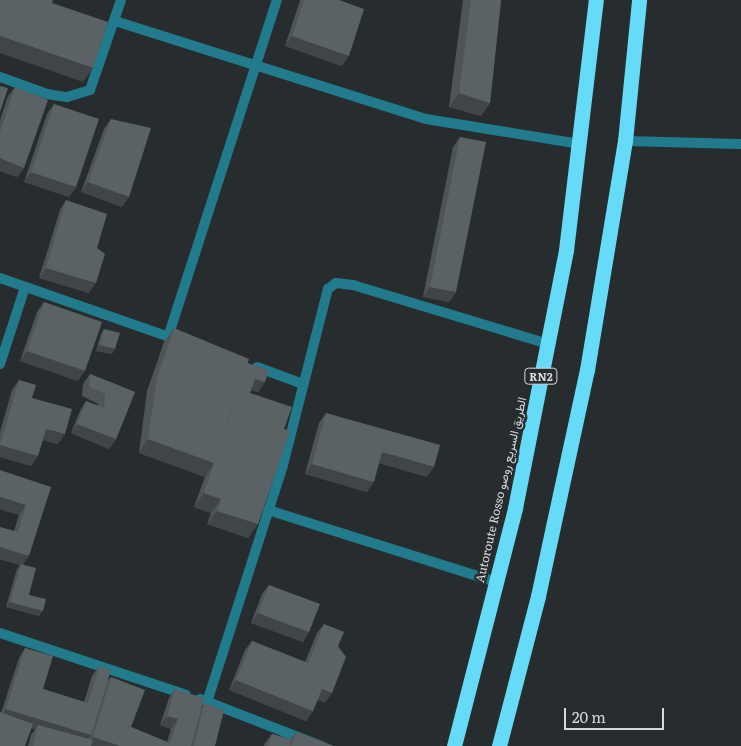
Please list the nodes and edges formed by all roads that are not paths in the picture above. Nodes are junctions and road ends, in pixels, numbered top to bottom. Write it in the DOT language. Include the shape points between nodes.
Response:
graph roads {
  1 [pos="122,0"];
  2 [pos="277,0"];
  3 [pos="596,0"];
  4 [pos="639,0"];
  5 [pos="115,20"];
  6 [pos="253,65"];
  7 [pos="0,77"];
  8 [pos="625,141"];
  9 [pos="580,144"];
  10 [pos="741,144"];
  11 [pos="0,278"];
  12 [pos="25,287"];
  13 [pos="168,337"];
  14 [pos="186,343"];
  15 [pos="548,344"];
  16 [pos="0,364"];
  17 [pos="249,365"];
  18 [pos="303,384"];
  19 [pos="268,510"];
  20 [pos="496,582"];
  21 [pos="0,633"];
  22 [pos="207,702"];
  23 [pos="321,746"];
  24 [pos="454,746"];
  25 [pos="498,746"];
  1 -- 5 [label="street"];
  2 -- 6 [label="street"];
  3 -- 9 [label="highway, Autoroute Rosso الطريق السريع روصو / RN2"];
  4 -- 8 [label="highway"];
  5 -- 6 [label="street"];
  5 -- 7 [label="street" via="90,90 67,97 47,94"];
  6 -- 9 [label="street" via="434,121"];
  6 -- 13 [label="street"];
  8 -- 10 [label="street"];
  8 -- 25 [label="highway" via="567,465"];
  9 -- 15 [label="highway, Autoroute Rosso الطريق السريع روصو / RN2"];
  11 -- 12 [label="street"];
  12 -- 13 [label="street"];
  12 -- 16 [label="street"];
  13 -- 14 [label="street"];
  15 -- 18 [label="street" via="336,283 322,302"];
  15 -- 20 [label="highway, Autoroute Rosso الطريق السريع روصو / RN2"];
  17 -- 18 [label="street"];
  18 -- 19 [label="street"];
  19 -- 20 [label="street"];
  19 -- 22 [label="street"];
  20 -- 24 [label="highway, Autoroute Rosso الطريق السريع روصو / RN2"];
  21 -- 22 [label="street"];
  22 -- 23 [label="street"];
}
